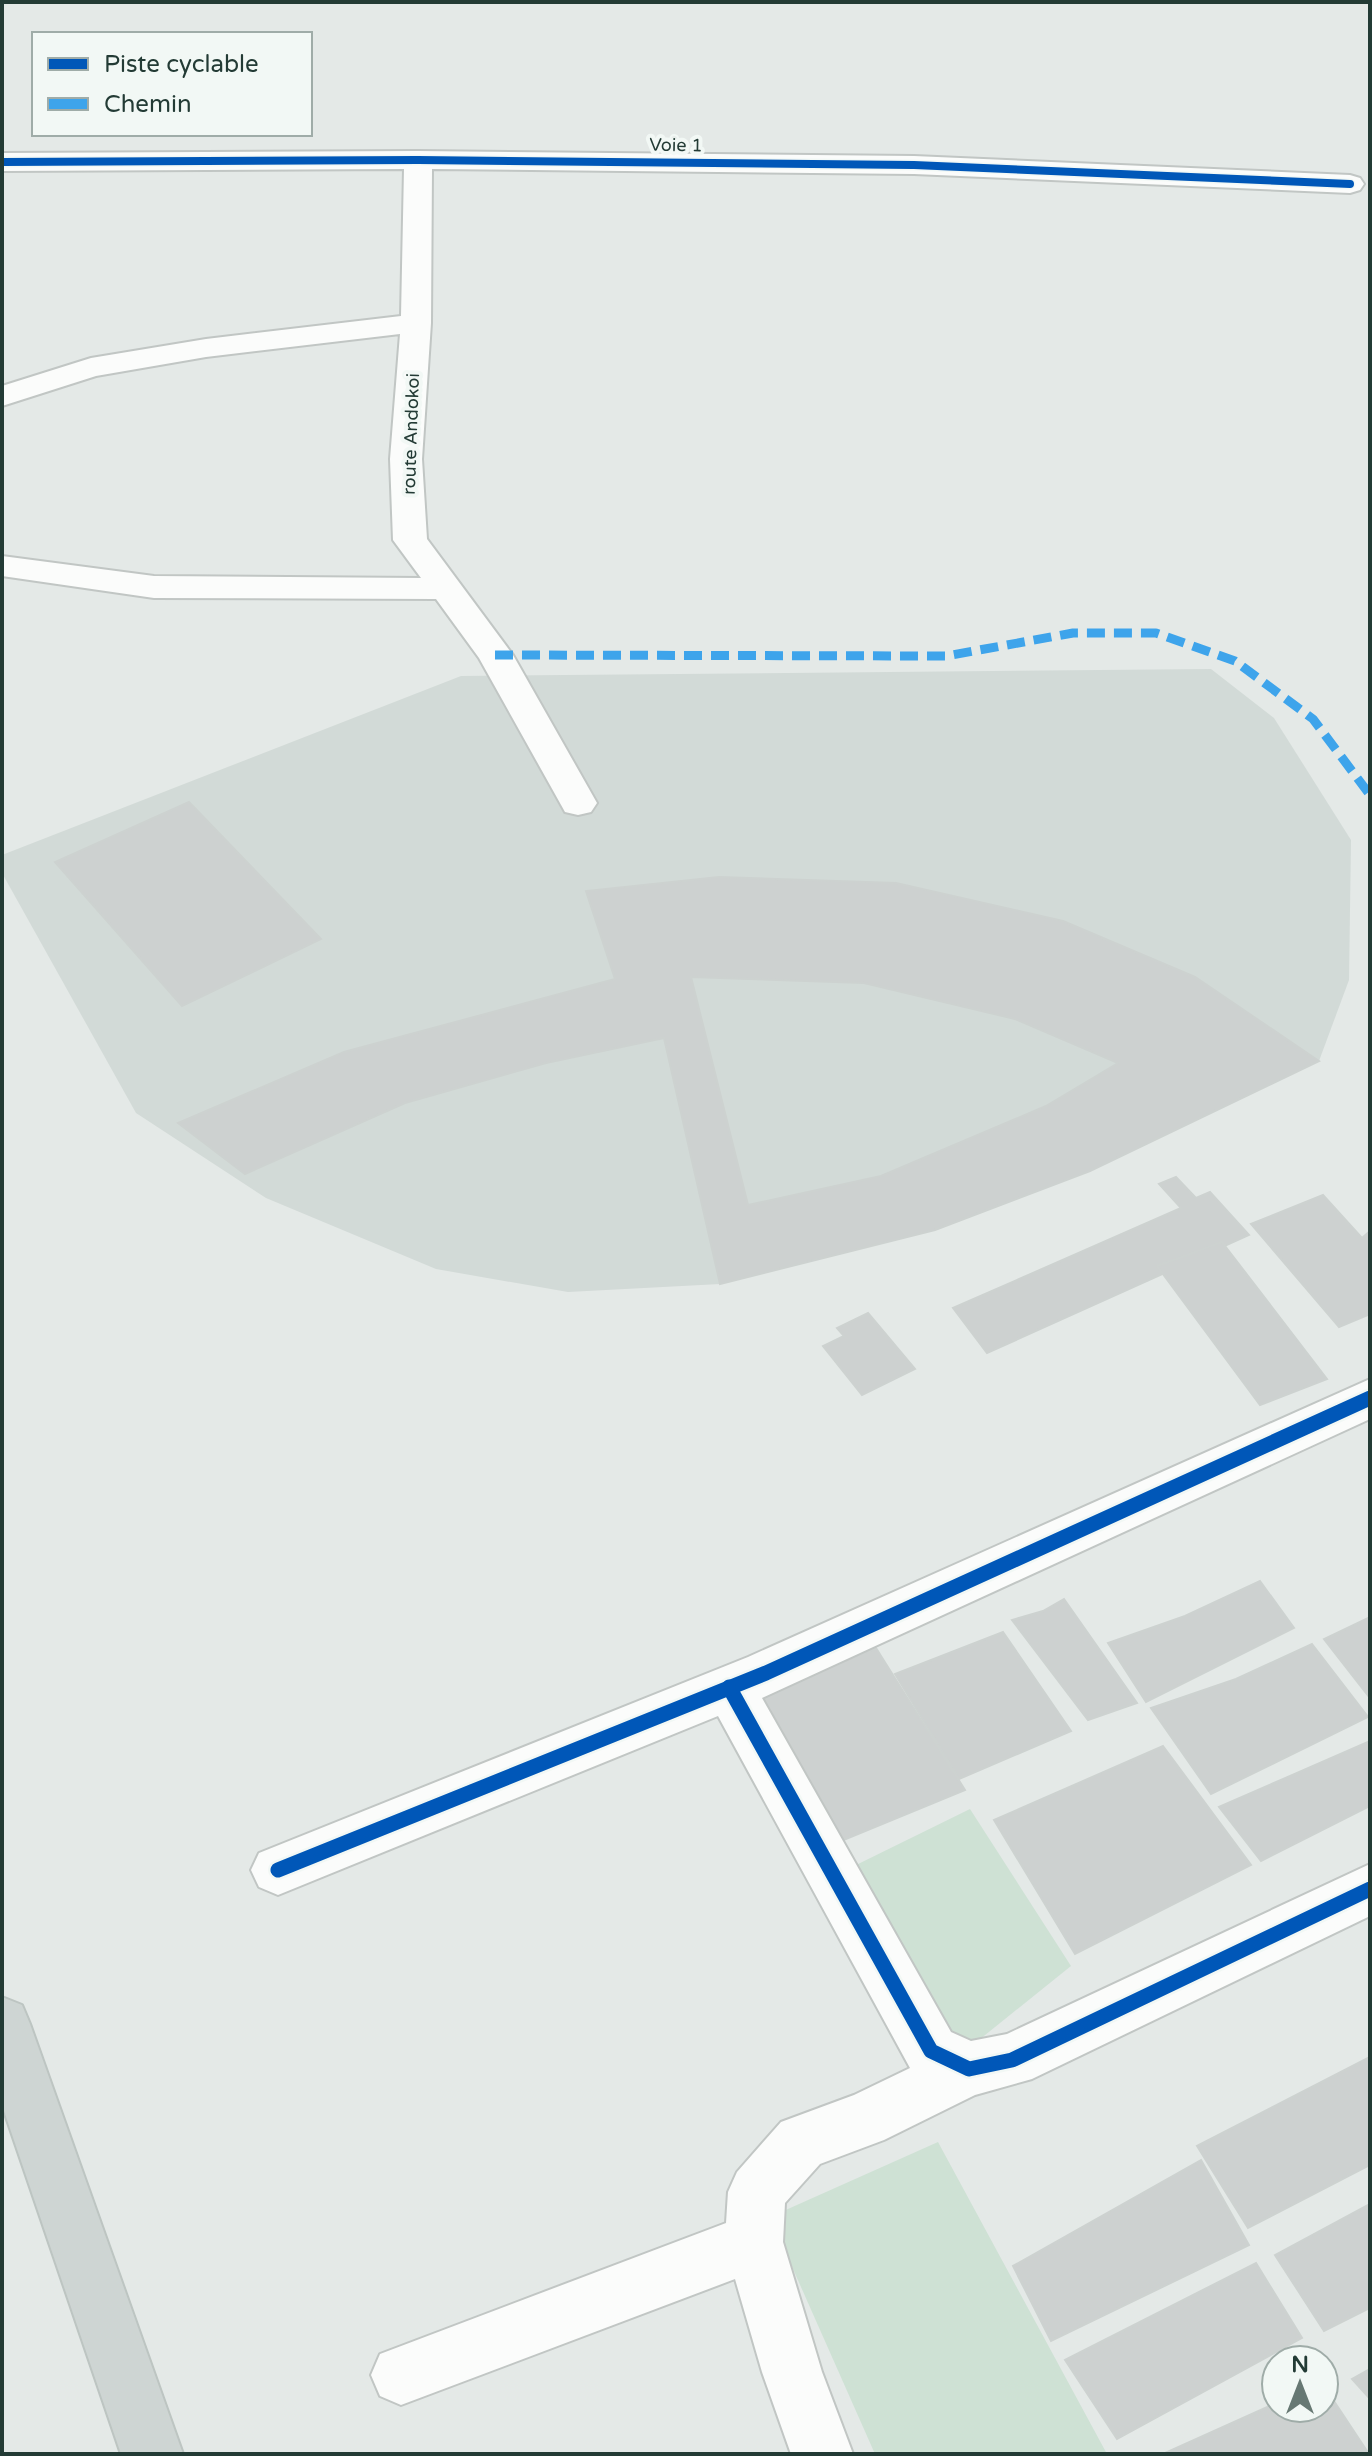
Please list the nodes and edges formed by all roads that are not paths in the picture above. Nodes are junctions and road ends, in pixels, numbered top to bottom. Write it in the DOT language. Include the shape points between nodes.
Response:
graph roads {
  1 [pos="418,160"];
  2 [pos="2,162"];
  3 [pos="1350,184"];
  4 [pos="416,323"];
  5 [pos="2,396"];
  6 [pos="2,566"];
  7 [pos="446,589"];
  8 [pos="578,803"];
  9 [pos="1370,1398"];
  10 [pos="729,1687"];
  11 [pos="278,1870"];
  12 [pos="1370,1889"];
  13 [pos="2,2024"];
  14 [pos="969,2069"];
  15 [pos="754,2242"];
  16 [pos="401,2375"];
  17 [pos="152,2454"];
  18 [pos="822,2454"];
  1 -- 2 [label="street, Voie 1"];
  1 -- 3 [label="street, Voie 1" via="914,165"];
  1 -- 4 [label="street, route Andokoi"];
  4 -- 5 [label="street" via="91,367"];
  4 -- 7 [label="street, route Andokoi" via="406,459 410,540"];
  6 -- 7 [label="street" via="154,587"];
  7 -- 8 [label="street, route Andokoi" via="495,655"];
  9 -- 10 [label="street"];
  10 -- 11 [label="street"];
  10 -- 14 [label="street" via="931,2051"];
  12 -- 14 [label="street" via="1012,2060"];
  13 -- 17 [label="main road"];
  14 -- 15 [label="street" via="864,2120 801,2142 757,2192"];
  15 -- 16 [label="street"];
  15 -- 18 [label="street"];
}
